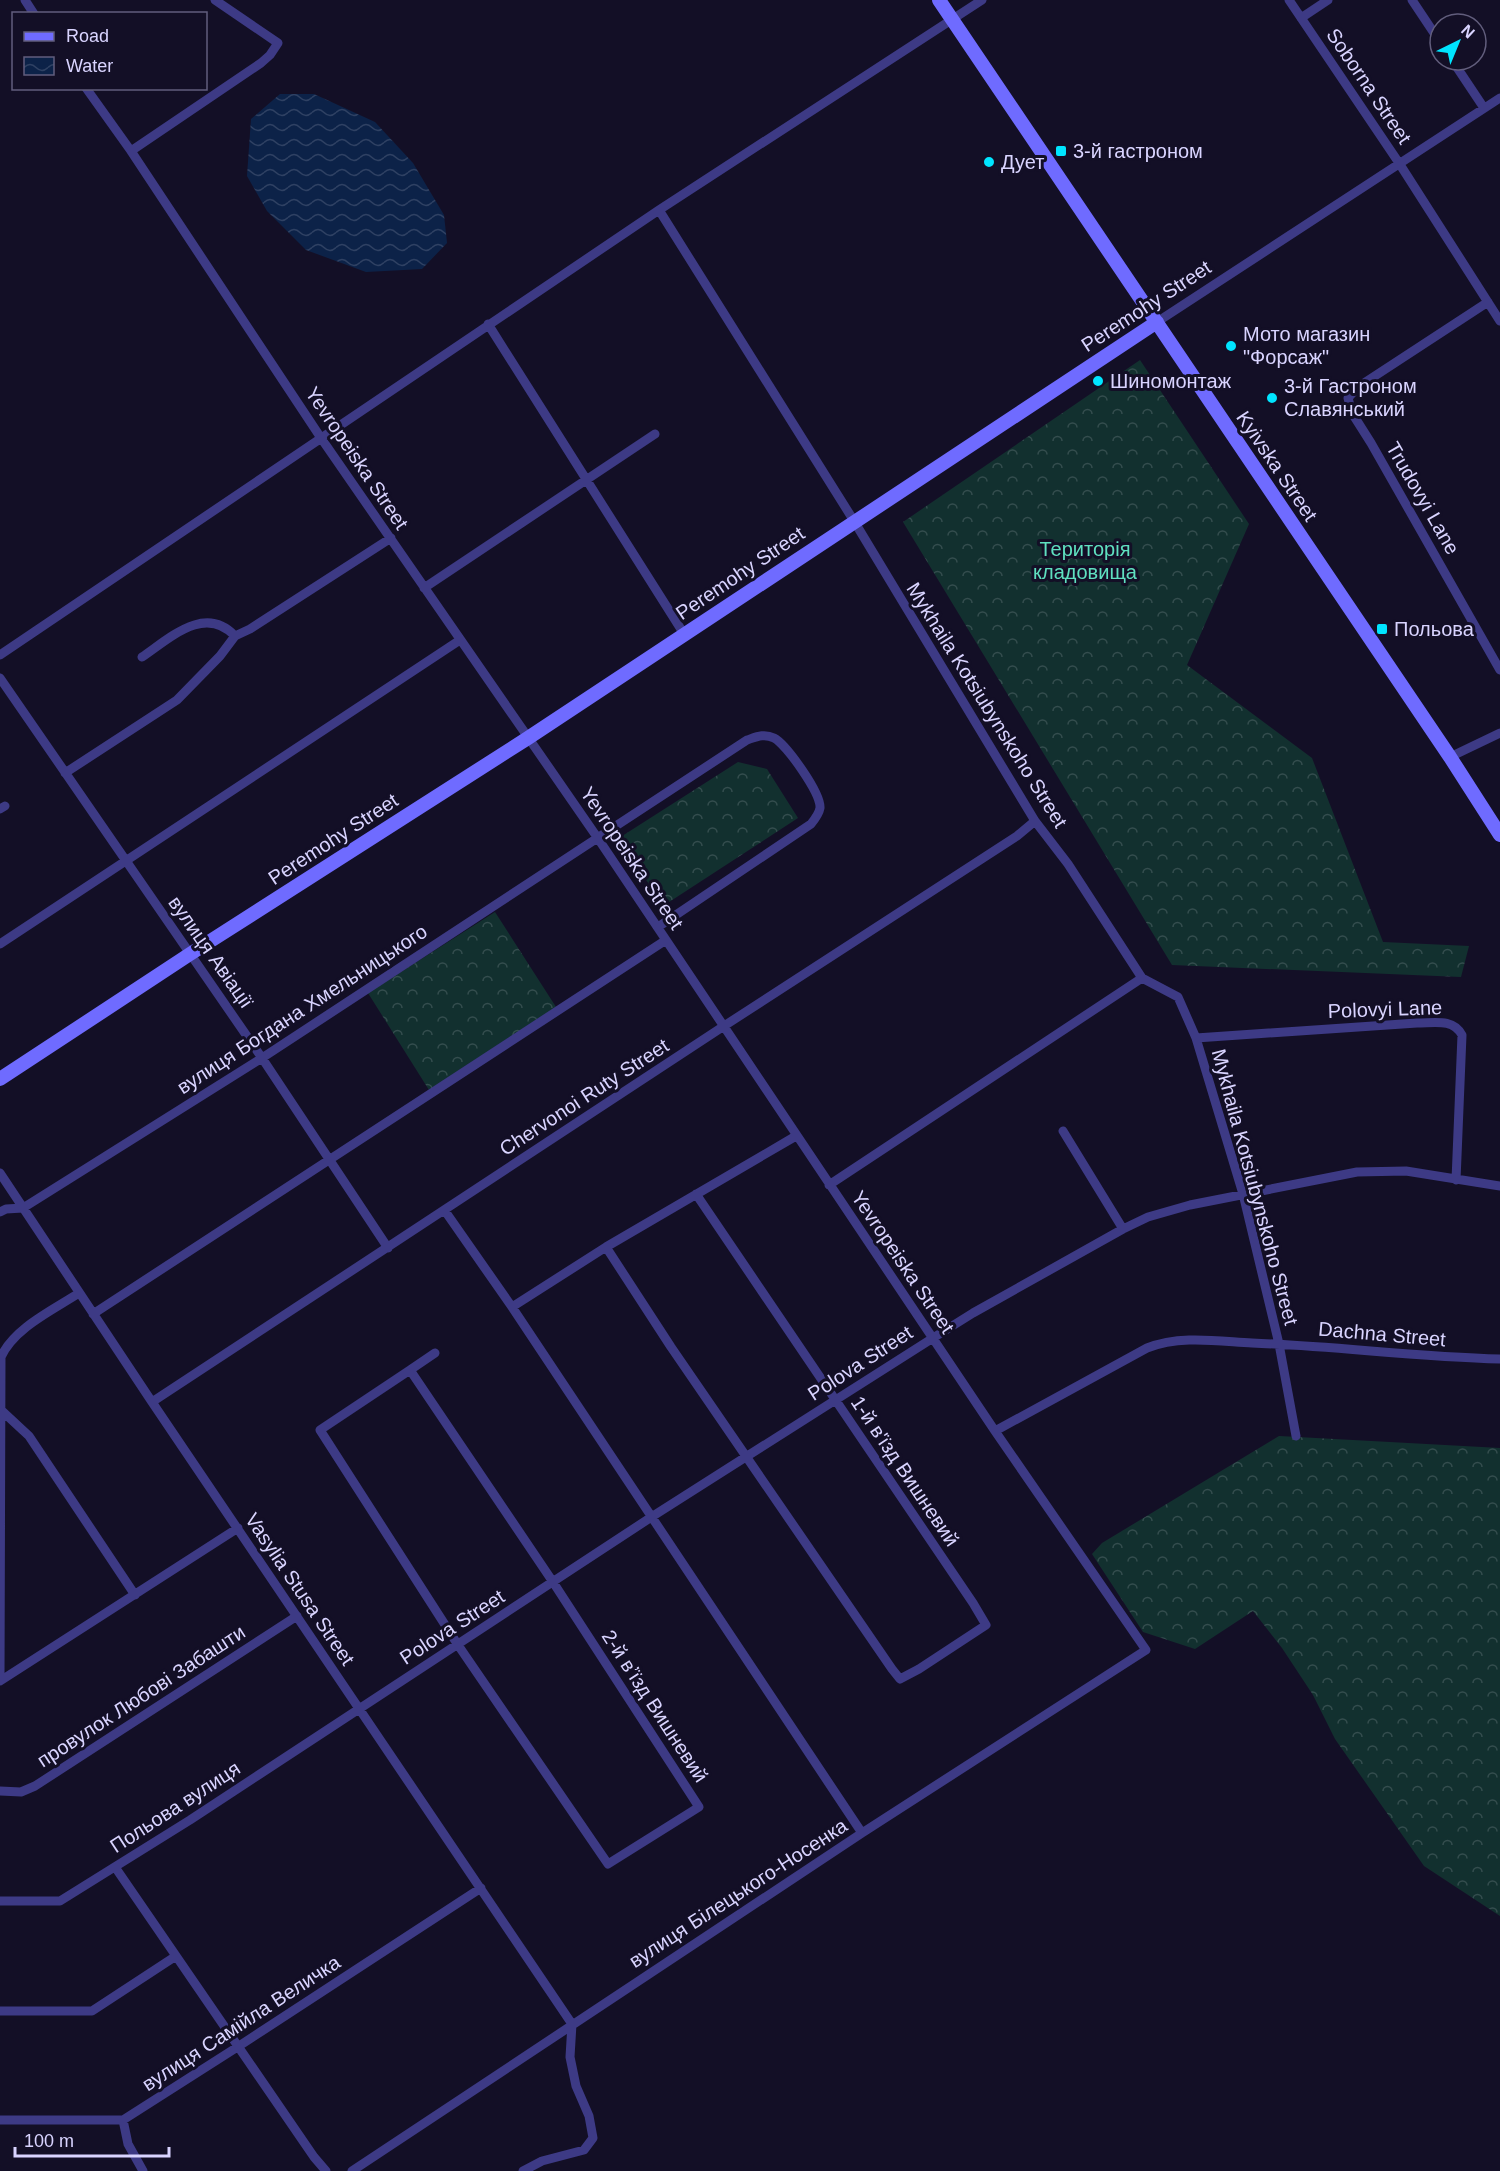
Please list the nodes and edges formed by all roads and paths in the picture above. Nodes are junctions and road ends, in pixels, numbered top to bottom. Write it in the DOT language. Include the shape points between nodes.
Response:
graph roads {
  1 [pos="215,0"];
  2 [pos="939,0"];
  3 [pos="982,0"];
  4 [pos="1289,0"];
  5 [pos="1328,0"];
  6 [pos="1412,0"];
  7 [pos="1301,18"];
  8 [pos="952,19"];
  9 [pos="1428,24"];
  10 [pos="1460,72"];
  11 [pos="87,90"];
  12 [pos="1500,98"];
  13 [pos="1484,108"];
  14 [pos="131,151"];
  15 [pos="1399,163"];
  16 [pos="659,210"];
  17 [pos="1488,302"];
  18 [pos="1500,321"];
  19 [pos="1157,322"];
  20 [pos="488,324"];
  21 [pos="655,434"];
  22 [pos="321,438"];
  23 [pos="587,479"];
  24 [pos="854,520"];
  25 [pos="391,538"];
  26 [pos="424,588"];
  27 [pos="684,634"];
  28 [pos="235,636"];
  29 [pos="460,640"];
  30 [pos="0,655"];
  31 [pos="142,657"];
  32 [pos="1500,670"];
  33 [pos="0,678"];
  34 [pos="1500,733"];
  35 [pos="528,738"];
  36 [pos="1450,757"];
  37 [pos="65,773"];
  38 [pos="1035,821"];
  39 [pos="1500,835"];
  40 [pos="597,837"];
  41 [pos="126,860"];
  42 [pos="658,927"];
  43 [pos="666,940"];
  44 [pos="0,944"];
  45 [pos="190,954"];
  46 [pos="1142,978"];
  47 [pos="724,1026"];
  48 [pos="1196,1038"];
  49 [pos="262,1058"];
  50 [pos="0,1079"];
  51 [pos="1063,1131"];
  52 [pos="796,1136"];
  53 [pos="329,1160"];
  54 [pos="0,1173"];
  55 [pos="1456,1180"];
  56 [pos="829,1185"];
  57 [pos="1500,1186"];
  58 [pos="696,1194"];
  59 [pos="1243,1194"];
  60 [pos="23,1208"];
  61 [pos="445,1211"];
  62 [pos="0,1212"];
  63 [pos="1123,1229"];
  64 [pos="606,1247"];
  65 [pos="388,1248"];
  66 [pos="79,1293"];
  67 [pos="512,1307"];
  68 [pos="93,1314"];
  69 [pos="933,1338"];
  70 [pos="1279,1344"];
  71 [pos="435,1353"];
  72 [pos="1500,1359"];
  73 [pos="410,1370"];
  74 [pos="836,1401"];
  75 [pos="152,1402"];
  76 [pos="0,1409"];
  77 [pos="995,1431"];
  78 [pos="1296,1436"];
  79 [pos="748,1456"];
  80 [pos="653,1516"];
  81 [pos="238,1528"];
  82 [pos="553,1582"];
  83 [pos="135,1595"];
  84 [pos="297,1616"];
  85 [pos="458,1645"];
  86 [pos="1146,1650"];
  87 [pos="0,1681"];
  88 [pos="359,1708"];
  89 [pos="0,1791"];
  90 [pos="862,1833"];
  91 [pos="116,1867"];
  92 [pos="481,1888"];
  93 [pos="0,1901"];
  94 [pos="176,1956"];
  95 [pos="0,2011"];
  96 [pos="572,2024"];
  97 [pos="239,2046"];
  98 [pos="0,2120"];
  99 [pos="123,2120"];
  100 [pos="143,2171"];
  101 [pos="326,2171"];
  102 [pos="352,2171"];
  103 [pos="523,2171"];
  1 -- 14 [label="street" via="278,43 261,63"];
  2 -- 8 [label="street, Kyivska Street"];
  3 -- 8 [label="street"];
  4 -- 7 [label="street, Soborna Street"];
  5 -- 7 [label="street"];
  6 -- 9 [label="street"];
  7 -- 15 [label="street, Soborna Street"];
  8 -- 16 [label="street"];
  8 -- 19 [label="street, Kyivska Street"];
  10 -- 13 [label="street"];
  11 -- 14 [label="street, Yevropeiska Street"];
  12 -- 13 [label="street, Peremohy Street"];
  13 -- 15 [label="street, Peremohy Street"];
  14 -- 22 [label="street, Yevropeiska Street"];
  15 -- 17 [label="street, Soborna Street"];
  15 -- 19 [label="street, Peremohy Street"];
  16 -- 20 [label="street"];
  16 -- 24 [label="street, Mykhaila Kotsiubynskoho Street"];
  17 -- 18 [label="street, Soborna Street"];
  17 -- 32 [label="street, Trudovyi Lane" via="1358,387 1348,398 1352,413"];
  19 -- 24 [label="street, Peremohy Street"];
  19 -- 36 [label="street, Kyivska Street"];
  20 -- 22 [label="street"];
  20 -- 23 [label="street"];
  21 -- 23 [label="street"];
  22 -- 25 [label="street, Yevropeiska Street"];
  22 -- 30 [label="street"];
  23 -- 26 [label="street"];
  23 -- 27 [label="street"];
  24 -- 27 [label="street, Peremohy Street"];
  24 -- 38 [label="street, Mykhaila Kotsiubynskoho Street"];
  25 -- 26 [label="street, Yevropeiska Street"];
  25 -- 28 [label="street"];
  26 -- 29 [label="street, Yevropeiska Street"];
  27 -- 35 [label="street, Peremohy Street"];
  28 -- 31 [label="street" via="220,624 196,624"];
  28 -- 37 [label="street" via="177,700"];
  29 -- 35 [label="street, Yevropeiska Street"];
  29 -- 41 [label="street"];
  33 -- 37 [label="street, вулиця Авіації"];
  34 -- 36 [label="street"];
  35 -- 40 [label="street, Yevropeiska Street"];
  35 -- 45 [label="street, Peremohy Street"];
  36 -- 39 [label="street, Kyivska Street"];
  37 -- 41 [label="street, вулиця Авіації"];
  38 -- 46 [label="street, Mykhaila Kotsiubynskoho Street" via="1068,864"];
  38 -- 47 [label="street, Chervonoi Ruty Street"];
  40 -- 42 [label="street, Yevropeiska Street"];
  40 -- 42 [label="street, вулиця Богдана Хмельницького" via="747,740 760,735 783,744 817,795 817,816 811,824"];
  40 -- 49 [label="street, вулиця Богдана Хмельницького"];
  41 -- 44 [label="street"];
  41 -- 45 [label="street, вулиця Авіації"];
  42 -- 43 [label="street, Yevropeiska Street"];
  43 -- 47 [label="street, Yevropeiska Street"];
  43 -- 53 [label="street"];
  45 -- 49 [label="street, вулиця Авіації"];
  45 -- 50 [label="street, Peremohy Street"];
  46 -- 48 [label="street, Mykhaila Kotsiubynskoho Street" via="1178,997"];
  46 -- 56 [label="street"];
  47 -- 52 [label="street, Yevropeiska Street"];
  47 -- 61 [label="street, Chervonoi Ruty Street"];
  48 -- 55 [label="street, Polovyi Lane" via="1417,1023 1450,1023 1458,1027 1462,1035"];
  48 -- 59 [label="street, Mykhaila Kotsiubynskoho Street"];
  49 -- 53 [label="street, вулиця Авіації"];
  49 -- 60 [label="street, вулиця Богдана Хмельницького"];
  51 -- 63 [label="street"];
  52 -- 56 [label="street, Yevropeiska Street"];
  52 -- 58 [label="street"];
  53 -- 65 [label="street, вулиця Авіації"];
  53 -- 68 [label="street"];
  54 -- 60 [label="street, Vasylia Stusa Street"];
  55 -- 57 [label="street, Polova Street"];
  55 -- 59 [label="street, Polova Street" via="1407,1171 1357,1172"];
  56 -- 69 [label="street, Yevropeiska Street"];
  58 -- 64 [label="street"];
  58 -- 74 [label="street, 1-й в'їзд Вишневий"];
  59 -- 63 [label="street, Polova Street" via="1148,1217"];
  59 -- 70 [label="street, Mykhaila Kotsiubynskoho Street"];
  60 -- 62 [label="street"];
  60 -- 66 [label="street, Vasylia Stusa Street"];
  61 -- 65 [label="street, Chervonoi Ruty Street"];
  61 -- 67 [label="street"];
  63 -- 69 [label="street, Polova Street"];
  64 -- 67 [label="street"];
  64 -- 79 [label="street"];
  65 -- 75 [label="street, Chervonoi Ruty Street"];
  66 -- 68 [label="street, Vasylia Stusa Street"];
  66 -- 76 [label="street" via="7,1344 1,1357"];
  67 -- 80 [label="street"];
  68 -- 75 [label="street, Vasylia Stusa Street"];
  69 -- 74 [label="street, Polova Street"];
  69 -- 77 [label="street, Yevropeiska Street"];
  70 -- 72 [label="street, Dachna Street"];
  70 -- 77 [label="street, Dachna Street" via="1192,1340 1160,1343"];
  70 -- 78 [label="street, Mykhaila Kotsiubynskoho Street"];
  71 -- 73 [label="street"];
  73 -- 82 [label="street"];
  73 -- 85 [label="street" via="320,1431"];
  74 -- 79 [label="street, Polova Street"];
  74 -- 79 [label="street, 1-й в'їзд Вишневий" via="986,1625 900,1679"];
  75 -- 81 [label="street, Vasylia Stusa Street"];
  76 -- 83 [label="street" via="29,1436"];
  76 -- 87 [label="street"];
  77 -- 86 [label="street, Yevropeiska Street"];
  79 -- 80 [label="street, Polova Street"];
  80 -- 82 [label="street, Polova Street"];
  80 -- 90 [label="street"];
  81 -- 83 [label="street"];
  81 -- 84 [label="street, Vasylia Stusa Street"];
  82 -- 85 [label="street, Polova Street"];
  82 -- 85 [label="street, 2-й вʼїзд Вишневий" via="699,1807 608,1864"];
  83 -- 87 [label="street"];
  84 -- 88 [label="street, Vasylia Stusa Street"];
  84 -- 89 [label="street, провулок Любові Забашти" via="34,1786 21,1792"];
  85 -- 88 [label="street, Polova Street"];
  86 -- 90 [label="street, вулиця Білецького-Носенка"];
  88 -- 91 [label="street, Польова вулиця"];
  88 -- 92 [label="street, Vasylia Stusa Street"];
  90 -- 96 [label="street, вулиця Білецького-Носенка"];
  91 -- 93 [label="street, Польова вулиця" via="60,1901"];
  91 -- 94 [label="street"];
  92 -- 96 [label="street, Vasylia Stusa Street"];
  92 -- 97 [label="street, вулиця Самійла Величка"];
  94 -- 95 [label="street" via="92,2011"];
  94 -- 97 [label="street"];
  96 -- 102 [label="street, вулиця Білецького-Носенка"];
  96 -- 103 [label="street" via="570,2057 576,2086 590,2116 593,2138 584,2150 542,2161"];
  97 -- 99 [label="street, вулиця Самійла Величка"];
  97 -- 101 [label="street"];
  98 -- 99 [label="street"];
  99 -- 100 [label="street" via="128,2144"];
}
